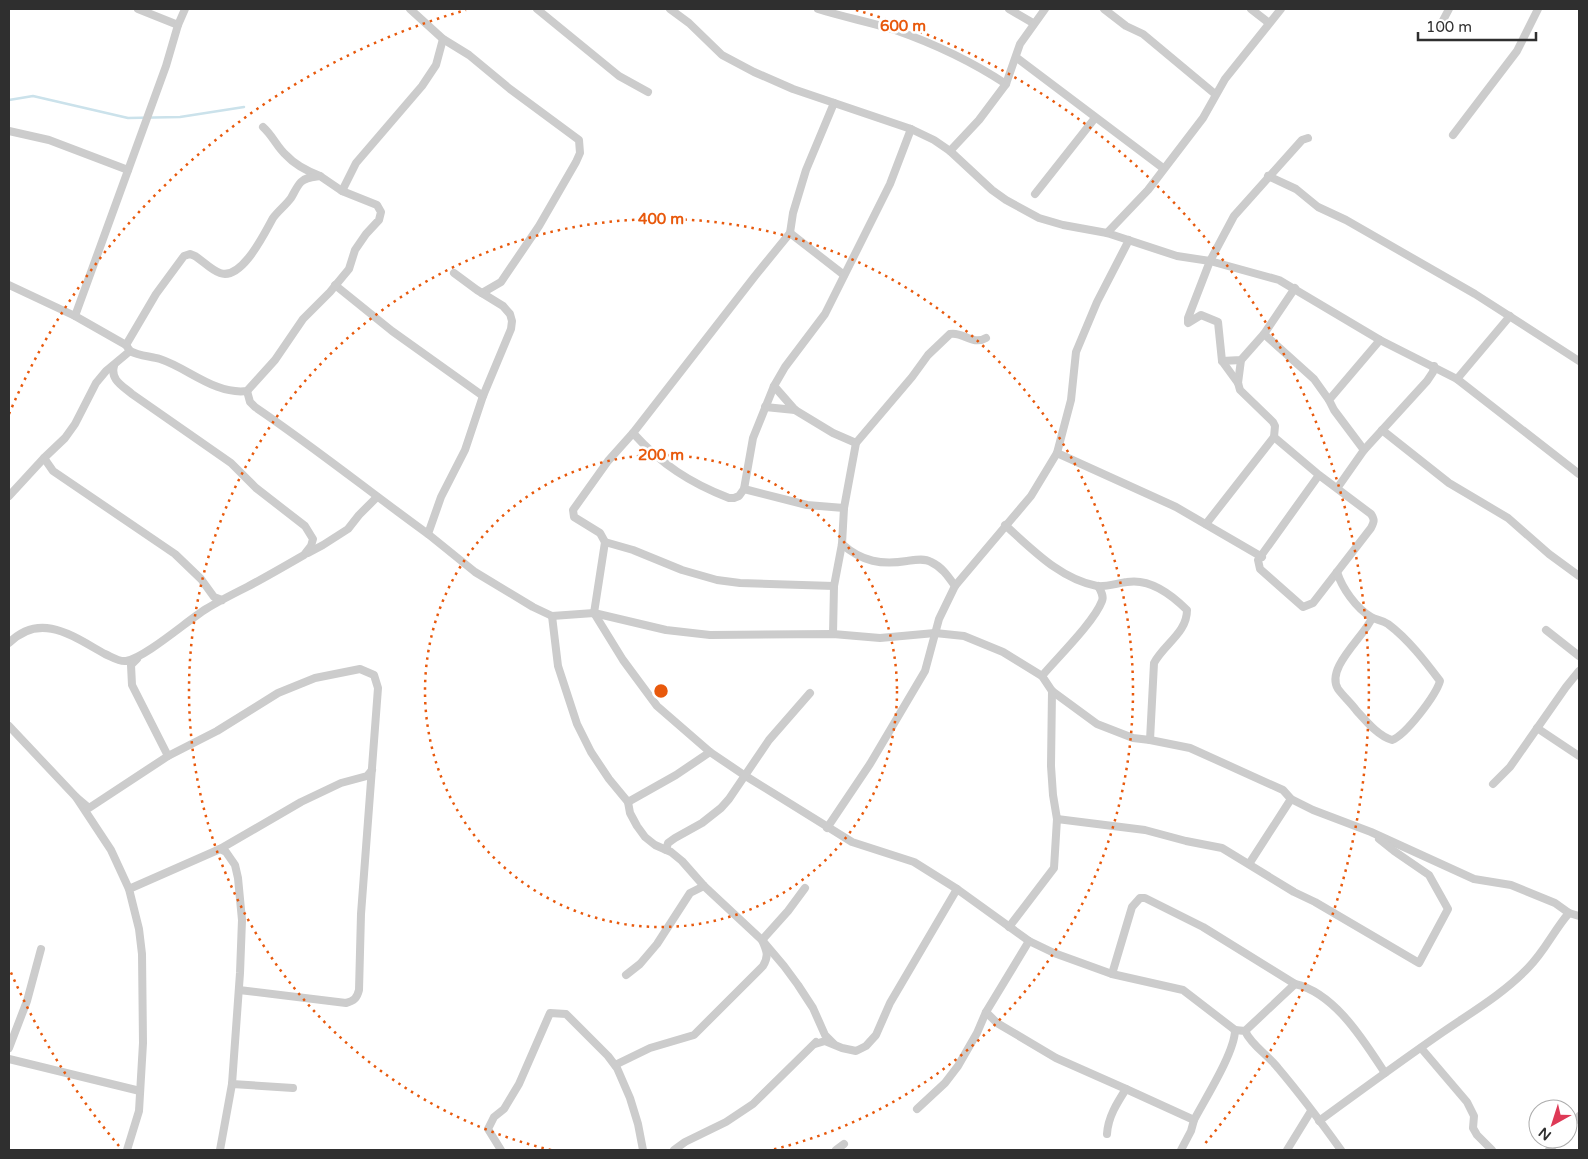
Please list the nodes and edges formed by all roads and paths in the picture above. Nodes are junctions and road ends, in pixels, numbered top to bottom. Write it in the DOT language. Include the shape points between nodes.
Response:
graph roads {
  1 [pos="138,9"];
  2 [pos="185,9"];
  3 [pos="410,9"];
  4 [pos="537,9"];
  5 [pos="670,9"];
  6 [pos="818,9"];
  7 [pos="1009,9"];
  8 [pos="1045,9"];
  9 [pos="1104,9"];
  10 [pos="1251,9"];
  11 [pos="1280,9"];
  12 [pos="1449,9"];
  13 [pos="1538,9"];
  14 [pos="1033,23"];
  15 [pos="1269,23"];
  16 [pos="178,25"];
  17 [pos="1440,26"];
  18 [pos="443,39"];
  19 [pos="1017,58"];
  20 [pos="1006,84"];
  21 [pos="648,92"];
  22 [pos="1215,94"];
  23 [pos="834,103"];
  24 [pos="1096,118"];
  25 [pos="264,127"];
  26 [pos="911,129"];
  27 [pos="9,131"];
  28 [pos="1453,135"];
  29 [pos="1308,138"];
  30 [pos="950,151"];
  31 [pos="1163,168"];
  32 [pos="128,170"];
  33 [pos="320,176"];
  34 [pos="1268,176"];
  35 [pos="342,191"];
  36 [pos="1035,194"];
  37 [pos="790,233"];
  38 [pos="1107,233"];
  39 [pos="1129,240"];
  40 [pos="1210,261"];
  41 [pos="454,273"];
  42 [pos="844,275"];
  43 [pos="9,285"];
  44 [pos="335,285"];
  45 [pos="1295,288"];
  46 [pos="482,293"];
  47 [pos="75,316"];
  48 [pos="1510,316"];
  49 [pos="1264,334"];
  50 [pos="986,338"];
  51 [pos="1380,340"];
  52 [pos="128,348"];
  53 [pos="1241,360"];
  54 [pos="1222,361"];
  55 [pos="1579,361"];
  56 [pos="114,366"];
  57 [pos="1434,366"];
  58 [pos="1457,379"];
  59 [pos="1238,383"];
  60 [pos="774,386"];
  61 [pos="247,391"];
  62 [pos="483,396"];
  63 [pos="1329,400"];
  64 [pos="765,407"];
  65 [pos="795,410"];
  66 [pos="1382,430"];
  67 [pos="633,433"];
  68 [pos="1274,438"];
  69 [pos="856,443"];
  70 [pos="1364,450"];
  71 [pos="1057,453"];
  72 [pos="44,458"];
  73 [pos="1319,474"];
  74 [pos="1579,474"];
  75 [pos="1338,488"];
  76 [pos="744,489"];
  77 [pos="9,496"];
  78 [pos="376,497"];
  79 [pos="844,508"];
  80 [pos="1206,524"];
  81 [pos="1005,525"];
  82 [pos="428,534"];
  83 [pos="605,542"];
  84 [pos="842,544"];
  85 [pos="304,555"];
  86 [pos="1262,557"];
  87 [pos="1337,572"];
  88 [pos="1579,576"];
  89 [pos="834,586"];
  90 [pos="956,586"];
  91 [pos="1098,586"];
  92 [pos="211,593"];
  93 [pos="222,600"];
  94 [pos="206,609"];
  95 [pos="594,613"];
  96 [pos="552,616"];
  97 [pos="1372,618"];
  98 [pos="1546,630"];
  99 [pos="935,633"];
  100 [pos="833,634"];
  101 [pos="9,643"];
  102 [pos="144,653"];
  103 [pos="1579,656"];
  104 [pos="1579,671"];
  105 [pos="1042,676"];
  106 [pos="1052,691"];
  107 [pos="810,693"];
  108 [pos="9,726"];
  109 [pos="1537,728"];
  110 [pos="1150,740"];
  111 [pos="710,752"];
  112 [pos="168,756"];
  113 [pos="1579,756"];
  114 [pos="372,770"];
  115 [pos="744,775"];
  116 [pos="1493,784"];
  117 [pos="76,797"];
  118 [pos="1291,799"];
  119 [pos="628,802"];
  120 [pos="89,808"];
  121 [pos="1057,819"];
  122 [pos="91,820"];
  123 [pos="827,828"];
  124 [pos="1371,832"];
  125 [pos="220,849"];
  126 [pos="666,850"];
  127 [pos="1249,864"];
  128 [pos="704,886"];
  129 [pos="805,888"];
  130 [pos="129,889"];
  131 [pos="957,889"];
  132 [pos="1569,913"];
  133 [pos="1579,916"];
  134 [pos="1009,927"];
  135 [pos="762,940"];
  136 [pos="1029,941"];
  137 [pos="41,950"];
  138 [pos="1112,974"];
  139 [pos="626,975"];
  140 [pos="1295,984"];
  141 [pos="239,990"];
  142 [pos="986,1012"];
  143 [pos="821,1026"];
  144 [pos="1235,1030"];
  145 [pos="1245,1031"];
  146 [pos="815,1044"];
  147 [pos="834,1044"];
  148 [pos="9,1048"];
  149 [pos="1422,1048"];
  150 [pos="9,1059"];
  151 [pos="615,1065"];
  152 [pos="1385,1073"];
  153 [pos="232,1084"];
  154 [pos="293,1088"];
  155 [pos="1126,1089"];
  156 [pos="140,1091"];
  157 [pos="917,1109"];
  158 [pos="1311,1111"];
  159 [pos="1194,1120"];
  160 [pos="1319,1121"];
  161 [pos="1107,1134"];
  162 [pos="844,1144"];
  163 [pos="127,1150"];
  164 [pos="220,1150"];
  165 [pos="501,1150"];
  166 [pos="643,1150"];
  167 [pos="674,1150"];
  168 [pos="836,1150"];
  169 [pos="1181,1150"];
  170 [pos="1287,1150"];
  171 [pos="1341,1150"];
  172 [pos="1492,1150"];
  1 -- 16 [label="street"];
  2 -- 16 [label="street"];
  3 -- 18 [label="street"];
  4 -- 21 [label="street" via="619,76"];
  5 -- 23 [label="street" via="722,55 793,89"];
  6 -- 20 [label="street" via="894,30 942,48"];
  7 -- 14 [label="street"];
  8 -- 14 [label="street"];
  9 -- 22 [label="street" via="1143,34"];
  10 -- 15 [label="street"];
  11 -- 15 [label="street"];
  12 -- 17 [label="street"];
  13 -- 28 [label="street" via="1517,51"];
  14 -- 19 [label="street" via="1020,44"];
  15 -- 22 [label="street"];
  16 -- 32 [label="street"];
  18 -- 35 [label="street" via="436,65 356,163"];
  18 -- 46 [label="street" via="469,55 578,140 580,153 539,226 501,282"];
  19 -- 20 [label="street"];
  19 -- 24 [label="street"];
  20 -- 30 [label="street"];
  22 -- 31 [label="street" via="1203,118"];
  23 -- 26 [label="street"];
  23 -- 37 [label="street" via="806,170"];
  24 -- 31 [label="street"];
  24 -- 36 [label="street"];
  25 -- 33 [label="street" via="285,155"];
  26 -- 30 [label="street"];
  26 -- 42 [label="street" via="890,184"];
  27 -- 32 [label="street" via="49,140"];
  29 -- 34 [label="street" via="1302,140"];
  30 -- 38 [label="street" via="992,190 1039,218"];
  31 -- 38 [label="street" via="1148,190"];
  32 -- 47 [label="street"];
  33 -- 35 [label="street"];
  33 -- 52 [label="street" via="301,182 246,261 234,271 221,273 195,256 184,256 151,300"];
  34 -- 40 [label="street" via="1234,216"];
  34 -- 48 [label="street" via="1296,189 1318,207 1346,220"];
  35 -- 44 [label="street" via="377,205 381,212 379,220 355,250 349,269"];
  37 -- 42 [label="street"];
  37 -- 67 [label="street"];
  38 -- 39 [label="street"];
  39 -- 40 [label="street" via="1177,256"];
  39 -- 71 [label="street" via="1076,352 1071,400"];
  40 -- 45 [label="street" via="1279,280"];
  40 -- 54 [label="street" via="1188,323 1201,315 1218,322"];
  41 -- 46 [label="street"];
  42 -- 60 [label="street" via="825,314"];
  43 -- 47 [label="street"];
  44 -- 61 [label="street"];
  44 -- 62 [label="street" via="392,331"];
  45 -- 49 [label="street"];
  45 -- 51 [label="street"];
  46 -- 62 [label="street" via="504,306 512,321 509,336"];
  47 -- 52 [label="street"];
  48 -- 55 [label="street"];
  48 -- 58 [label="street"];
  49 -- 53 [label="street"];
  49 -- 63 [label="street" via="1314,379"];
  50 -- 69 [label="street" via="975,342 950,334 928,355"];
  51 -- 57 [label="street"];
  51 -- 63 [label="street"];
  52 -- 56 [label="street"];
  52 -- 61 [label="street" via="136,354 161,359 230,390"];
  53 -- 54 [label="street"];
  53 -- 59 [label="street"];
  54 -- 59 [label="street"];
  56 -- 72 [label="street" via="96,383 65,438"];
  56 -- 85 [label="street" via="112,372 117,381 132,394 231,463 256,488 305,526 313,539 312,546"];
  57 -- 58 [label="street"];
  57 -- 66 [label="street" via="1422,386"];
  58 -- 74 [label="street"];
  59 -- 68 [label="street" via="1244,395 1273,422"];
  60 -- 64 [label="street"];
  60 -- 65 [label="street"];
  61 -- 78 [label="street" via="255,407"];
  62 -- 82 [label="street" via="465,450 441,497"];
  63 -- 70 [label="street"];
  64 -- 65 [label="street"];
  64 -- 76 [label="street" via="753,438"];
  65 -- 69 [label="street"];
  66 -- 70 [label="street"];
  66 -- 88 [label="street" via="1449,483 1508,518"];
  67 -- 76 [label="street" via="659,458 693,483 729,498 739,496"];
  67 -- 83 [label="street" via="608,461 573,510 574,517 600,533"];
  68 -- 73 [label="street"];
  68 -- 80 [label="street"];
  69 -- 79 [label="street"];
  70 -- 75 [label="street"];
  71 -- 80 [label="street" via="1176,506"];
  71 -- 81 [label="street" via="1031,496"];
  72 -- 77 [label="street"];
  72 -- 92 [label="street" via="53,471 175,554"];
  73 -- 75 [label="street"];
  73 -- 86 [label="street"];
  75 -- 87 [label="street" via="1371,514 1374,522"];
  76 -- 79 [label="street" via="807,506"];
  78 -- 82 [label="street"];
  78 -- 85 [label="street" via="348,529"];
  79 -- 84 [label="street"];
  80 -- 86 [label="street"];
  81 -- 90 [label="street"];
  81 -- 91 [label="street" via="1060,570"];
  82 -- 96 [label="street" via="475,572"];
  83 -- 89 [label="street" via="717,580"];
  83 -- 95 [label="street"];
  84 -- 89 [label="street"];
  84 -- 90 [label="street" via="874,562 929,560 944,570"];
  85 -- 93 [label="street"];
  86 -- 87 [label="street" via="1258,560 1260,569 1303,607 1313,603"];
  87 -- 97 [label="street" via="1350,597"];
  89 -- 100 [label="street"];
  90 -- 99 [label="street"];
  91 -- 105 [label="street" via="1103,599 1092,618"];
  91 -- 110 [label="street" via="1133,580 1146,583 1161,589 1187,610 1187,620 1182,629 1154,663"];
  92 -- 93 [label="street"];
  92 -- 94 [label="street"];
  93 -- 94 [label="street"];
  94 -- 102 [label="street"];
  95 -- 96 [label="street"];
  95 -- 100 [label="street" via="666,630 710,635"];
  95 -- 111 [label="street" via="647,694"];
  96 -- 119 [label="street" via="558,666 577,724 609,779"];
  97 -- 97 [label="street" via="1388,625 1440,681 1430,701 1392,740 1384,738 1359,713 1337,688 1335,676 1343,658"];
  98 -- 103 [label="street"];
  99 -- 100 [label="street" via="868,638"];
  99 -- 105 [label="street" via="964,636 986,644"];
  99 -- 123 [label="street" via="925,670 870,764"];
  101 -- 102 [label="street" via="22,633 45,627 65,632 125,662"];
  102 -- 112 [label="street" via="131,665 132,685"];
  104 -- 109 [label="street"];
  105 -- 106 [label="street"];
  106 -- 110 [label="street" via="1097,724 1115,733"];
  106 -- 121 [label="street" via="1051,766"];
  107 -- 115 [label="street"];
  108 -- 117 [label="street"];
  109 -- 113 [label="street"];
  109 -- 116 [label="street" via="1510,767"];
  110 -- 118 [label="street" via="1190,748 1284,790"];
  111 -- 115 [label="street"];
  111 -- 119 [label="street"];
  112 -- 114 [label="street" via="217,731 278,693 315,678 360,669 374,675 377,681"];
  112 -- 120 [label="street"];
  114 -- 125 [label="street" via="367,776 341,783 301,802"];
  114 -- 141 [label="street" via="357,996 346,1003"];
  115 -- 123 [label="street"];
  115 -- 126 [label="street" via="721,808 675,838"];
  117 -- 120 [label="street"];
  117 -- 122 [label="street"];
  118 -- 124 [label="street"];
  118 -- 127 [label="street"];
  119 -- 126 [label="street" via="630,813 645,837"];
  120 -- 122 [label="street" via="94,817"];
  121 -- 127 [label="street" via="1145,830 1222,848"];
  121 -- 134 [label="street" via="1054,868"];
  122 -- 130 [label="street" via="111,850"];
  123 -- 131 [label="street" via="852,842 914,862"];
  124 -- 127 [label="street" via="1394,852 1429,874 1448,909 1419,963"];
  124 -- 132 [label="street" via="1474,879 1511,885 1555,903"];
  125 -- 130 [label="street"];
  125 -- 141 [label="street" via="232,858 238,878 242,920"];
  126 -- 128 [label="street" via="682,861"];
  128 -- 135 [label="street"];
  128 -- 139 [label="street" via="690,893 657,944"];
  129 -- 135 [label="street"];
  130 -- 156 [label="street" via="142,954"];
  131 -- 134 [label="street"];
  131 -- 147 [label="street" via="890,1003 876,1035 856,1051"];
  132 -- 133 [label="street"];
  132 -- 149 [label="street" via="1528,968 1501,992"];
  134 -- 136 [label="street"];
  135 -- 143 [label="street" via="798,985"];
  135 -- 151 [label="street" via="767,951 763,966 694,1034 650,1048"];
  136 -- 138 [label="street"];
  136 -- 142 [label="street"];
  137 -- 148 [label="street" via="27,1001"];
  138 -- 140 [label="street" via="1132,907 1137,900 1145,898 1203,927"];
  138 -- 144 [label="street" via="1183,990"];
  140 -- 145 [label="street"];
  140 -- 152 [label="street" via="1311,990 1338,1010"];
  141 -- 153 [label="street"];
  142 -- 155 [label="street" via="997,1023 1056,1058"];
  142 -- 157 [label="street" via="958,1066"];
  143 -- 146 [label="street" via="822,1033"];
  143 -- 147 [label="street"];
  144 -- 145 [label="street"];
  144 -- 159 [label="street" via="1231,1051"];
  145 -- 158 [label="street"];
  146 -- 147 [label="street" via="825,1041"];
  146 -- 167 [label="street" via="753,1104"];
  149 -- 152 [label="street"];
  149 -- 172 [label="street" via="1467,1102 1474,1116 1477,1135"];
  150 -- 156 [label="street"];
  151 -- 165 [label="street" via="566,1014 550,1012 519,1084 488,1129"];
  151 -- 166 [label="street" via="630,1098"];
  152 -- 160 [label="street"];
  153 -- 154 [label="street"];
  153 -- 164 [label="street"];
  155 -- 159 [label="street"];
  155 -- 161 [label="street" via="1112,1113"];
  156 -- 163 [label="street" via="139,1111"];
  158 -- 160 [label="street"];
  158 -- 170 [label="street"];
  159 -- 169 [label="street"];
  160 -- 171 [label="street"];
  162 -- 168 [label="street"];
}
